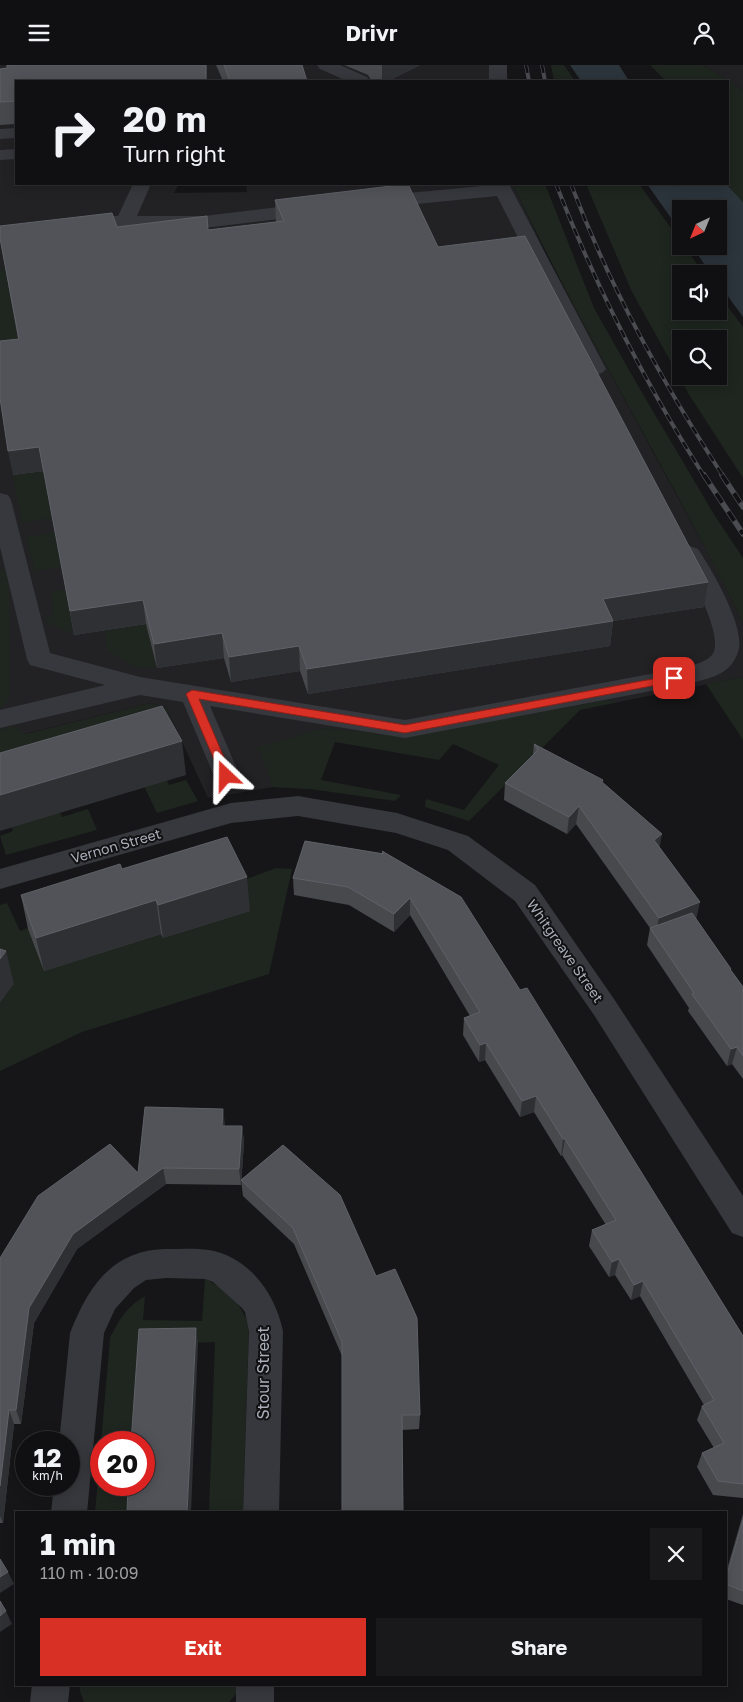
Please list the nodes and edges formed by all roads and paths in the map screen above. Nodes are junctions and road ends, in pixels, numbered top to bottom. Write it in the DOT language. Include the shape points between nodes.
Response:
graph roads {
  1 [pos="326,65"];
  2 [pos="498,65"];
  3 [pos="359,80"];
  4 [pos="498,80"];
  5 [pos="15,133"];
  6 [pos="0,134"];
  7 [pos="0,141"];
  8 [pos="15,154"];
  9 [pos="0,155"];
  10 [pos="142,185"];
  11 [pos="501,187"];
  12 [pos="464,189"];
  13 [pos="358,204"];
  14 [pos="329,208"];
  15 [pos="125,222"];
  16 [pos="57,227"];
  17 [pos="602,383"];
  18 [pos="1,507"];
  19 [pos="679,532"];
  20 [pos="140,686"];
  21 [pos="192,694"];
  22 [pos="0,719"];
  23 [pos="226,776"];
  24 [pos="231,813"];
  25 [pos="0,879"];
  26 [pos="743,1223"];
  27 [pos="68,1511"];
  28 [pos="261,1511"];
  29 [pos="51,1686"];
  30 [pos="255,1686"];
  31 [pos="49,1702"];
  32 [pos="255,1702"];
  1 -- 3 [label="street"];
  2 -- 4 [label="street"];
  5 -- 6 [label="street"];
  7 -- 9 [label="street"];
  8 -- 9 [label="street"];
  10 -- 15 [label="street"];
  11 -- 12 [label="street"];
  11 -- 17 [label="street"];
  12 -- 13 [label="street"];
  14 -- 15 [label="street" via="204,222"];
  15 -- 16 [label="street"];
  18 -- 20 [label="street" via="39,659"];
  19 -- 21 [label="street" via="720,611 727,646 724,657 711,668 405,729"];
  20 -- 21 [label="street"];
  20 -- 22 [label="street"];
  21 -- 23 [label="street"];
  24 -- 25 [label="street, Vernon Street"];
  24 -- 26 [label="street, Whitgreave Street" via="298,806 397,823 458,843 525,893 604,1007"];
  27 -- 28 [label="street, Stour Street" via="87,1333 95,1311 117,1282 132,1271 161,1263 213,1266 237,1282 257,1302 266,1331"];
  29 -- 31 [label="street"];
  30 -- 32 [label="street"];
}
